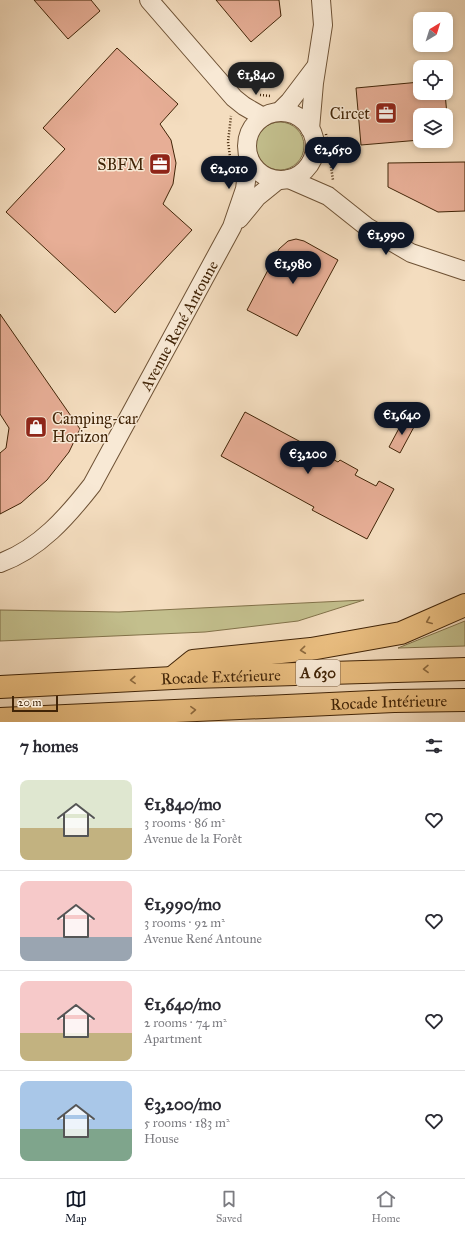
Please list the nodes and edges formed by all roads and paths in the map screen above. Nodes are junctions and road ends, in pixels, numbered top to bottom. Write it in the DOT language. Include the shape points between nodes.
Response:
graph roads {
  1 [pos="149,0"];
  2 [pos="321,0"];
  3 [pos="316,66"];
  4 [pos="256,94"];
  5 [pos="275,94"];
  6 [pos="234,105"];
  7 [pos="271,115"];
  8 [pos="310,129"];
  9 [pos="249,133"];
  10 [pos="313,154"];
  11 [pos="249,158"];
  12 [pos="232,166"];
  13 [pos="284,179"];
  14 [pos="328,196"];
  15 [pos="232,227"];
  16 [pos="465,271"];
  17 [pos="0,563"];
  18 [pos="465,605"];
  19 [pos="465,669"];
  20 [pos="172,678"];
  21 [pos="0,687"];
  22 [pos="465,700"];
  23 [pos="0,719"];
  1 -- 6 [label="street"];
  2 -- 3 [label="street" via="323,25"];
  3 -- 7 [label="street" via="290,102"];
  3 -- 8 [label="street"];
  4 -- 5 [label="path"];
  6 -- 7 [label="street"];
  6 -- 9 [label="street" via="246,121"];
  6 -- 12 [label="path" via="229,120 228,142"];
  7 -- 8 [label="street" via="294,115"];
  7 -- 9 [label="street" via="255,124"];
  8 -- 10 [label="street" via="314,139"];
  9 -- 11 [label="street" via="246,143"];
  10 -- 13 [label="street" via="304,171"];
  10 -- 14 [label="street"];
  11 -- 13 [label="street" via="260,174 271,179"];
  11 -- 15 [label="street, Avenue René Antoune" via="245,189"];
  13 -- 14 [label="street"];
  13 -- 15 [label="street, Avenue René Antoune" via="257,197"];
  14 -- 16 [label="street" via="368,227 411,253"];
  15 -- 17 [label="street, Avenue René Antoune" via="92,485 66,517 40,541"];
  18 -- 20 [label="highway, one-way" via="401,633 312,649 193,661"];
  19 -- 20 [label="highway, Rocade Extérieure / A 630, one-way"];
  20 -- 21 [label="highway, Rocade Extérieure / A 630, one-way"];
  23 -- 22 [label="highway, Rocade Intérieure / A 630, one-way" via="386,701"];
}
